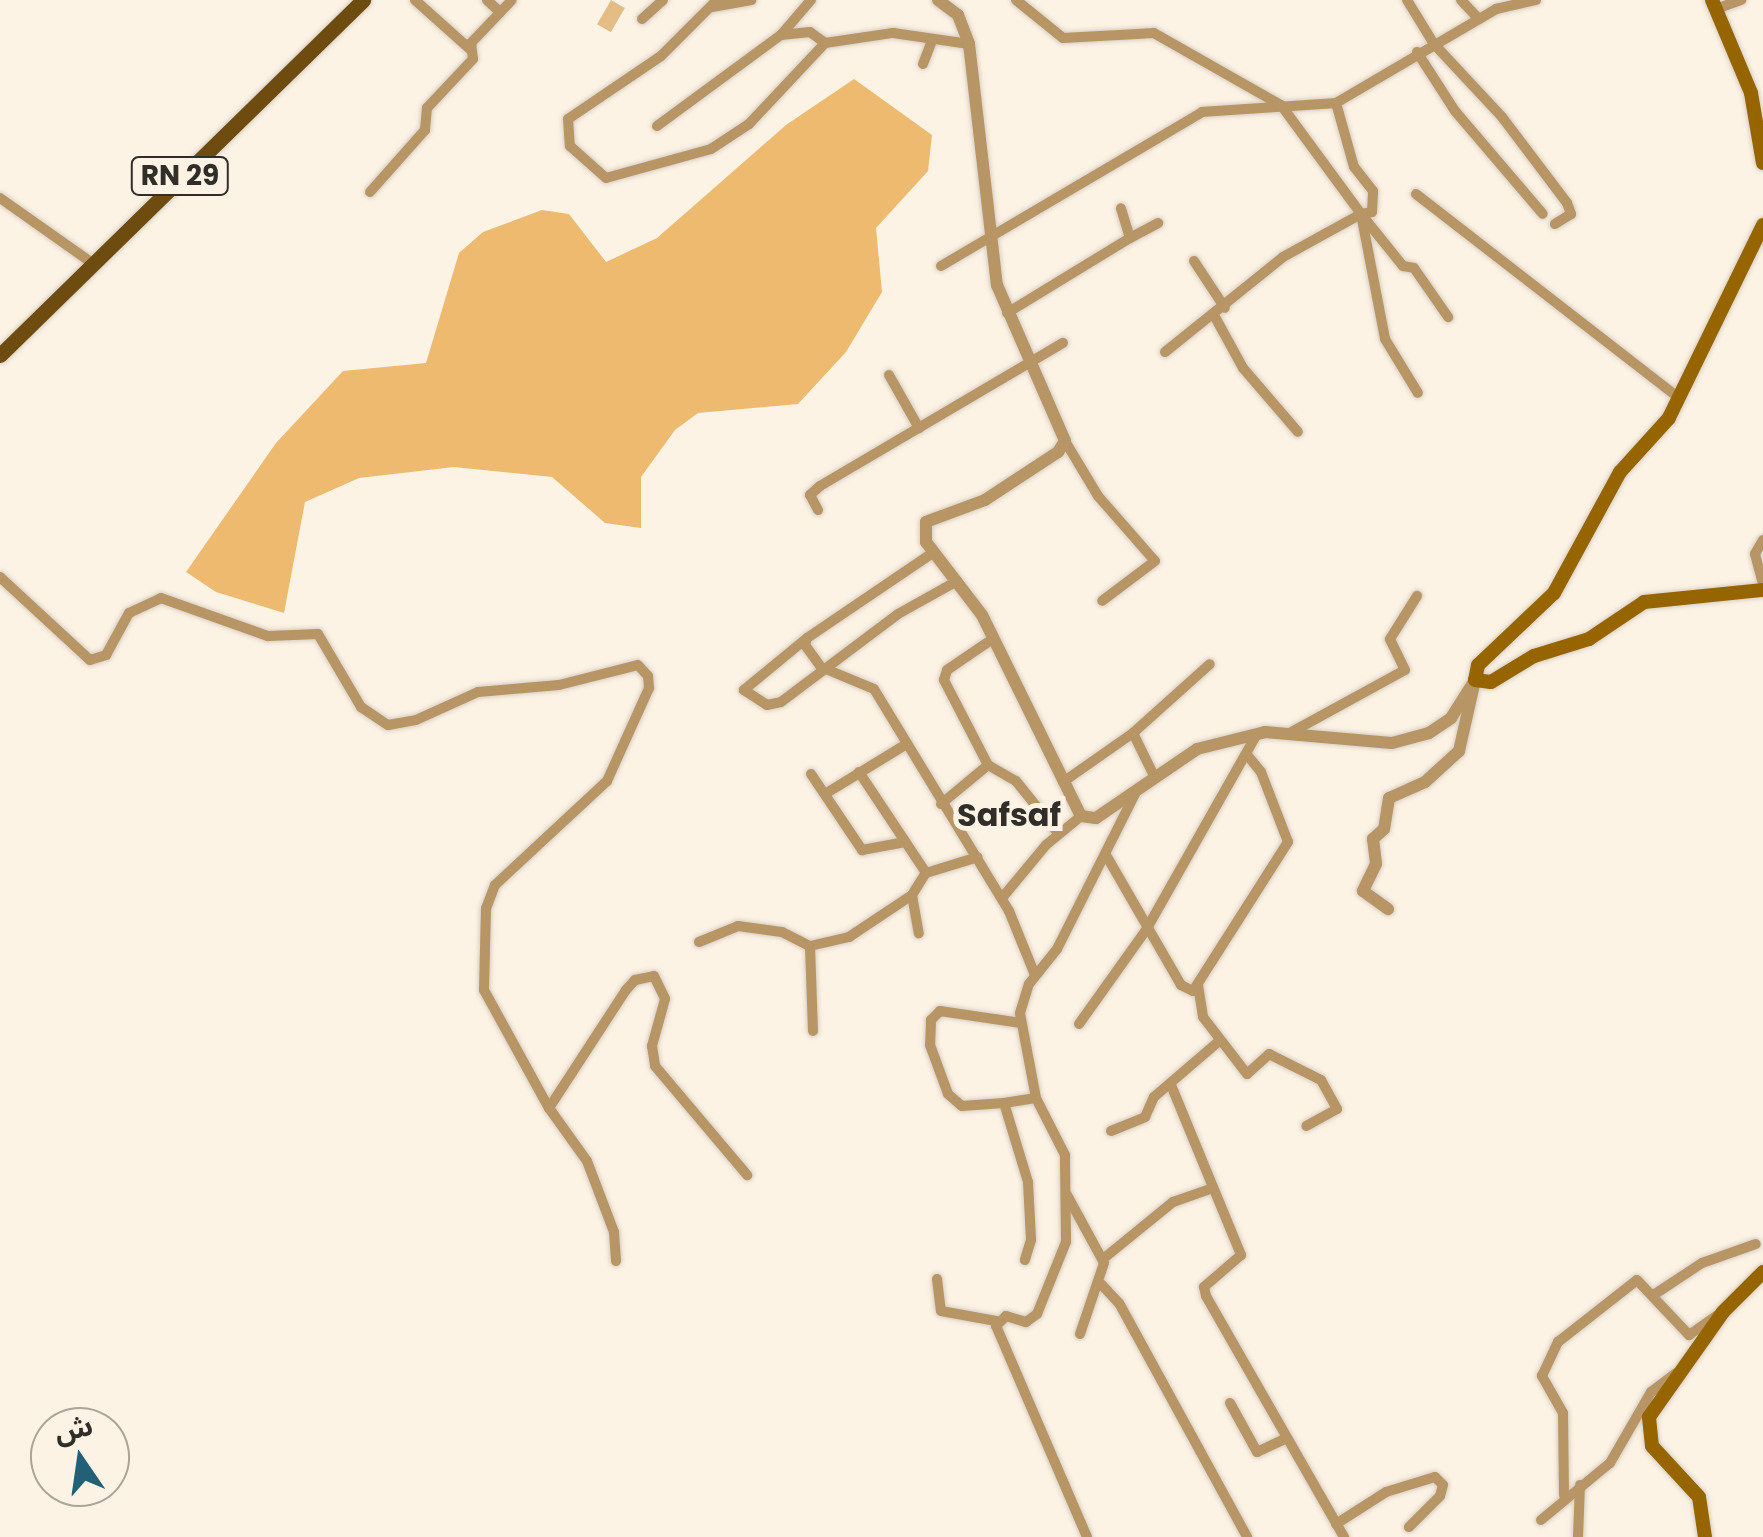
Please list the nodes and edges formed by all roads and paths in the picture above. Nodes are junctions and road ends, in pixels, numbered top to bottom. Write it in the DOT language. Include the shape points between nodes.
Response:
graph roads {
  1 [pos="363,0"];
  2 [pos="415,0"];
  3 [pos="487,0"];
  4 [pos="512,0"];
  5 [pos="663,0"];
  6 [pos="751,0"];
  7 [pos="811,0"];
  8 [pos="938,0"];
  9 [pos="1016,0"];
  10 [pos="1407,0"];
  11 [pos="1461,0"];
  12 [pos="1536,0"];
  13 [pos="1741,0"];
  14 [pos="714,4"];
  15 [pos="1714,5"];
  16 [pos="958,7"];
  17 [pos="500,12"];
  18 [pos="642,19"];
  19 [pos="1479,19"];
  20 [pos="780,35"];
  21 [pos="932,41"];
  22 [pos="824,43"];
  23 [pos="969,44"];
  24 [pos="1434,44"];
  25 [pos="472,51"];
  26 [pos="1417,52"];
  27 [pos="923,64"];
  28 [pos="1336,103"];
  29 [pos="1280,105"];
  30 [pos="657,126"];
  31 [pos="1763,163"];
  32 [pos="370,192"];
  33 [pos="1416,194"];
  34 [pos="0,198"];
  35 [pos="1121,208"];
  36 [pos="1360,214"];
  37 [pos="1543,214"];
  38 [pos="1158,223"];
  39 [pos="1555,224"];
  40 [pos="1763,225"];
  41 [pos="994,238"];
  42 [pos="1130,238"];
  43 [pos="1194,262"];
  44 [pos="92,263"];
  45 [pos="941,266"];
  46 [pos="1225,308"];
  47 [pos="1007,312"];
  48 [pos="1214,317"];
  49 [pos="1448,318"];
  50 [pos="1063,343"];
  51 [pos="1165,352"];
  52 [pos="0,355"];
  53 [pos="1028,368"];
  54 [pos="889,375"];
  55 [pos="1418,393"];
  56 [pos="1679,398"];
  57 [pos="919,428"];
  58 [pos="1298,432"];
  59 [pos="1064,441"];
  60 [pos="818,510"];
  61 [pos="1763,540"];
  62 [pos="934,552"];
  63 [pos="0,576"];
  64 [pos="958,581"];
  65 [pos="1763,587"];
  66 [pos="1418,596"];
  67 [pos="1102,601"];
  68 [pos="807,638"];
  69 [pos="994,638"];
  70 [pos="1210,664"];
  71 [pos="827,671"];
  72 [pos="1475,680"];
  73 [pos="1133,732"];
  74 [pos="1258,734"];
  75 [pos="1288,734"];
  76 [pos="905,745"];
  77 [pos="1247,755"];
  78 [pos="988,765"];
  79 [pos="860,772"];
  80 [pos="811,774"];
  81 [pos="1155,778"];
  82 [pos="1063,782"];
  83 [pos="1136,792"];
  84 [pos="825,794"];
  85 [pos="941,804"];
  86 [pos="1081,816"];
  87 [pos="1058,833"];
  88 [pos="905,842"];
  89 [pos="1106,855"];
  90 [pos="978,856"];
  91 [pos="926,872"];
  92 [pos="912,895"];
  93 [pos="1002,898"];
  94 [pos="1388,910"];
  95 [pos="1146,930"];
  96 [pos="919,933"];
  97 [pos="700,942"];
  98 [pos="810,946"];
  99 [pos="1035,975"];
  100 [pos="1198,984"];
  101 [pos="1021,1022"];
  102 [pos="1079,1024"];
  103 [pos="813,1030"];
  104 [pos="1220,1040"];
  105 [pos="1171,1085"];
  106 [pos="1036,1098"];
  107 [pos="1004,1103"];
  108 [pos="549,1108"];
  109 [pos="1306,1126"];
  110 [pos="1111,1131"];
  111 [pos="747,1174"];
  112 [pos="1213,1188"];
  113 [pos="1064,1191"];
  114 [pos="1756,1244"];
  115 [pos="1103,1259"];
  116 [pos="1025,1260"];
  117 [pos="616,1261"];
  118 [pos="1761,1278"];
  119 [pos="937,1279"];
  120 [pos="1101,1284"];
  121 [pos="1655,1294"];
  122 [pos="1724,1312"];
  123 [pos="996,1321"];
  124 [pos="1080,1334"];
  125 [pos="1692,1360"];
  126 [pos="1230,1402"];
  127 [pos="1285,1439"];
  128 [pos="1580,1485"];
  129 [pos="1564,1495"];
  130 [pos="1540,1520"];
  131 [pos="1336,1524"];
  132 [pos="1409,1527"];
  133 [pos="1087,1537"];
  134 [pos="1248,1537"];
  135 [pos="1344,1537"];
  136 [pos="1578,1537"];
  137 [pos="1705,1537"];
  1 -- 44 [label="main road, RN 29"];
  2 -- 25 [label="street"];
  3 -- 17 [label="street"];
  4 -- 17 [label="street"];
  5 -- 18 [label="street"];
  6 -- 14 [label="street"];
  7 -- 20 [label="street"];
  8 -- 16 [label="street"];
  9 -- 29 [label="street" via="1063,38 1154,34"];
  10 -- 24 [label="street"];
  11 -- 19 [label="street"];
  12 -- 19 [label="street"];
  13 -- 15 [label="street"];
  14 -- 22 [label="street" via="661,56 568,119 570,146 606,178 712,149 749,124"];
  15 -- 31 [label="main road" via="1751,93"];
  16 -- 23 [label="street"];
  17 -- 25 [label="street" via="471,42"];
  19 -- 24 [label="street"];
  20 -- 22 [label="street" via="810,32"];
  20 -- 30 [label="street"];
  21 -- 22 [label="street" via="892,33"];
  21 -- 23 [label="street"];
  21 -- 27 [label="street"];
  23 -- 41 [label="street"];
  24 -- 26 [label="street"];
  24 -- 39 [label="street" via="1502,117 1567,203 1571,214"];
  25 -- 32 [label="street" via="427,108 425,130"];
  26 -- 28 [label="street"];
  26 -- 37 [label="street" via="1455,110"];
  28 -- 29 [label="street"];
  28 -- 36 [label="street" via="1354,167 1373,191 1372,212"];
  29 -- 36 [label="street"];
  29 -- 41 [label="street" via="1258,113 1202,112"];
  33 -- 56 [label="street"];
  34 -- 44 [label="street"];
  35 -- 42 [label="street"];
  36 -- 46 [label="street" via="1283,257"];
  36 -- 49 [label="street" via="1403,266 1414,268"];
  36 -- 55 [label="street" via="1384,339"];
  38 -- 42 [label="street"];
  40 -- 56 [label="main road"];
  41 -- 45 [label="street"];
  41 -- 47 [label="street" via="997,285"];
  42 -- 47 [label="street"];
  43 -- 46 [label="street"];
  44 -- 52 [label="main road, RN 29"];
  46 -- 48 [label="street"];
  47 -- 53 [label="street"];
  48 -- 51 [label="street"];
  48 -- 58 [label="street" via="1243,368"];
  50 -- 53 [label="street"];
  53 -- 57 [label="street"];
  53 -- 59 [label="street"];
  54 -- 57 [label="street"];
  56 -- 72 [label="main road" via="1620,472 1554,593 1478,665"];
  57 -- 60 [label="street" via="820,486 810,496"];
  59 -- 62 [label="street" via="1058,452 985,500 926,522"];
  59 -- 67 [label="street" via="1098,496 1156,561"];
  61 -- 65 [label="street" via="1755,554"];
  62 -- 64 [label="street"];
  62 -- 68 [label="street"];
  63 -- 108 [label="street" via="90,660 106,655 128,613 160,598 268,636 318,634 361,707 388,724 416,720 478,692 559,685 638,665 648,688 607,782 513,862 486,908 484,990"];
  64 -- 69 [label="street"];
  64 -- 71 [label="street" via="898,614"];
  65 -- 72 [label="main road" via="1644,602 1588,640 1534,656 1491,682"];
  66 -- 75 [label="street" via="1390,639 1405,670"];
  68 -- 71 [label="street" via="812,657"];
  68 -- 71 [label="street" via="744,690 767,706"];
  69 -- 78 [label="street" via="947,670 944,680"];
  69 -- 82 [label="street"];
  70 -- 73 [label="street"];
  71 -- 76 [label="street" via="874,689"];
  72 -- 75 [label="street" via="1451,718 1428,733 1392,742"];
  72 -- 94 [label="street" via="1459,751 1425,782 1389,798 1384,829 1373,839 1376,864 1362,890"];
  73 -- 81 [label="street"];
  73 -- 82 [label="street"];
  74 -- 75 [label="street"];
  74 -- 77 [label="street"];
  74 -- 81 [label="street" via="1197,749"];
  76 -- 79 [label="street"];
  76 -- 85 [label="street"];
  77 -- 95 [label="street"];
  77 -- 100 [label="street" via="1261,772 1288,842 1284,858 1233,919"];
  78 -- 85 [label="street"];
  78 -- 87 [label="street" via="1016,781"];
  79 -- 84 [label="street"];
  79 -- 88 [label="street"];
  80 -- 84 [label="street"];
  81 -- 83 [label="street"];
  82 -- 86 [label="street"];
  83 -- 86 [label="street" via="1096,818"];
  83 -- 89 [label="street"];
  84 -- 88 [label="street" via="862,850"];
  85 -- 90 [label="street"];
  86 -- 87 [label="street"];
  87 -- 93 [label="street"];
  88 -- 91 [label="street"];
  89 -- 95 [label="street"];
  89 -- 99 [label="street" via="1058,949"];
  90 -- 91 [label="street"];
  90 -- 93 [label="street"];
  91 -- 92 [label="street"];
  92 -- 96 [label="street"];
  92 -- 98 [label="street" via="870,928"];
  93 -- 99 [label="street"];
  95 -- 100 [label="street" via="1181,985 1189,991"];
  95 -- 102 [label="street"];
  97 -- 98 [label="street" via="738,926 782,932"];
  98 -- 103 [label="street"];
  99 -- 101 [label="street"];
  100 -- 104 [label="street" via="1204,1016"];
  101 -- 106 [label="street"];
  101 -- 107 [label="street" via="940,1011 931,1020 930,1044 948,1094 962,1106"];
  104 -- 105 [label="street"];
  104 -- 109 [label="street" via="1248,1074 1269,1054 1320,1080 1337,1109"];
  105 -- 110 [label="street" via="1154,1097 1145,1117"];
  105 -- 112 [label="street"];
  106 -- 107 [label="street"];
  106 -- 113 [label="street" via="1065,1155"];
  107 -- 116 [label="street" via="1028,1182 1031,1240"];
  108 -- 111 [label="street" via="626,990 654,976 665,999 652,1046 655,1066"];
  108 -- 117 [label="street" via="588,1161 614,1232"];
  112 -- 115 [label="street" via="1173,1202"];
  112 -- 127 [label="street" via="1241,1255 1204,1287 1206,1296"];
  113 -- 115 [label="street"];
  113 -- 123 [label="street" via="1066,1242 1037,1314 1026,1322 1006,1316"];
  114 -- 121 [label="street" via="1702,1262"];
  115 -- 120 [label="street"];
  118 -- 122 [label="main road"];
  119 -- 123 [label="street" via="941,1311"];
  120 -- 124 [label="street"];
  120 -- 134 [label="street" via="1119,1303"];
  121 -- 122 [label="street" via="1689,1335 1710,1315"];
  121 -- 129 [label="street" via="1637,1280 1546,1360 1544,1384 1563,1413"];
  122 -- 125 [label="main road"];
  123 -- 133 [label="street"];
  125 -- 128 [label="street" via="1651,1392 1610,1463"];
  125 -- 137 [label="main road" via="1657,1401 1648,1431 1652,1446 1699,1497"];
  126 -- 127 [label="street" via="1257,1452"];
  127 -- 131 [label="street"];
  128 -- 129 [label="street"];
  128 -- 136 [label="street"];
  129 -- 130 [label="street"];
  131 -- 132 [label="street" via="1386,1492 1435,1478 1442,1484 1440,1496"];
  131 -- 135 [label="street"];
}
